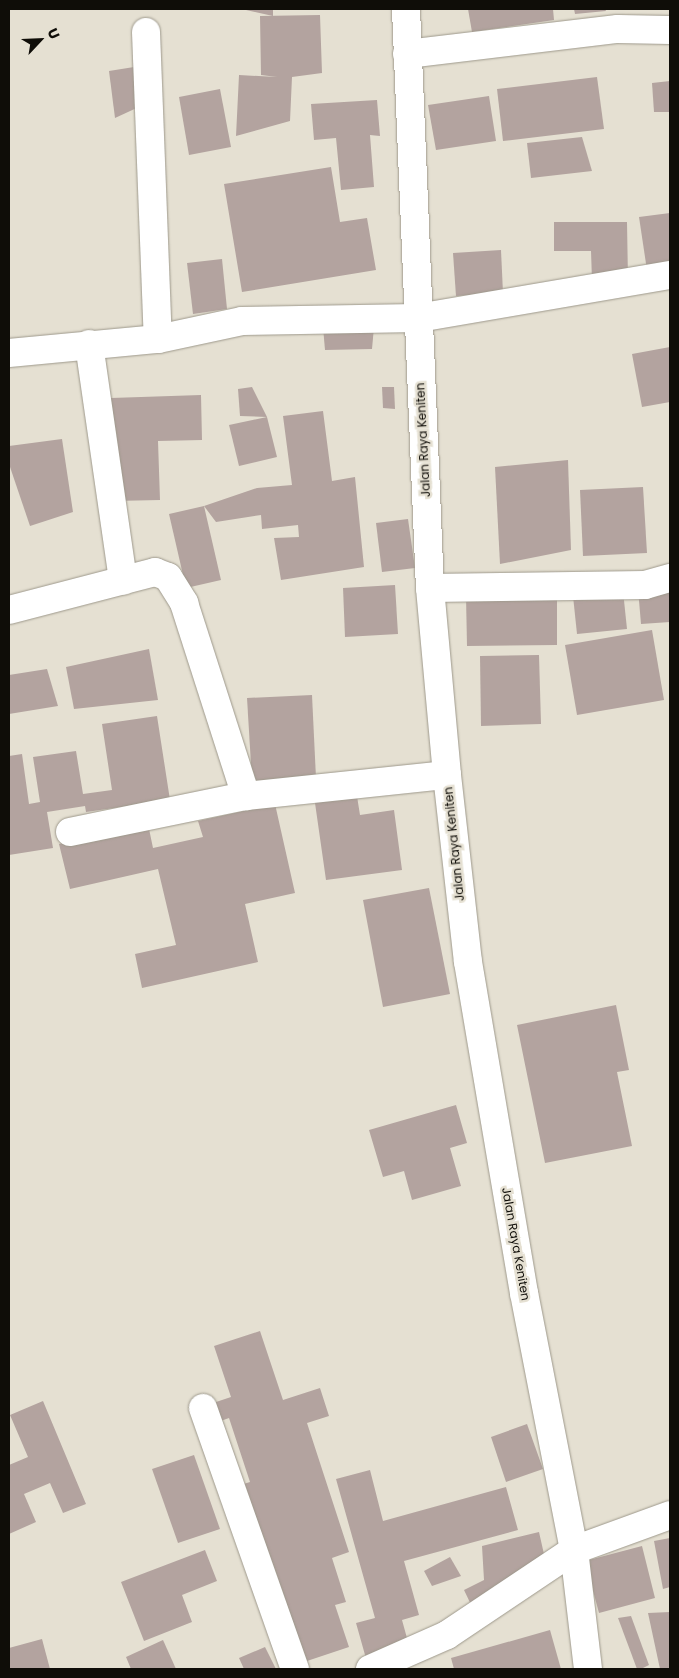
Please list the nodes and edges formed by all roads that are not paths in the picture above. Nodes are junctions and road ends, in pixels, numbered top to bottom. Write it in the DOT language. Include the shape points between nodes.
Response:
graph roads {
  1 [pos="406,9"];
  2 [pos="670,30"];
  3 [pos="146,32"];
  4 [pos="407,54"];
  5 [pos="670,275"];
  6 [pos="418,318"];
  7 [pos="158,339"];
  8 [pos="89,344"];
  9 [pos="9,353"];
  10 [pos="670,578"];
  11 [pos="123,581"];
  12 [pos="430,588"];
  13 [pos="9,610"];
  14 [pos="447,775"];
  15 [pos="246,796"];
  16 [pos="70,832"];
  17 [pos="203,1408"];
  18 [pos="670,1515"];
  19 [pos="574,1550"];
  20 [pos="295,1669"];
  21 [pos="370,1669"];
  22 [pos="588,1669"];
  1 -- 4 [label="street, Jalan Raya Keniten"];
  2 -- 4 [label="street" via="618,29"];
  3 -- 7 [label="street"];
  4 -- 6 [label="street, Jalan Raya Keniten"];
  5 -- 6 [label="street"];
  6 -- 7 [label="street" via="242,321"];
  6 -- 12 [label="street, Jalan Raya Keniten"];
  7 -- 8 [label="street"];
  8 -- 9 [label="street"];
  8 -- 11 [label="street"];
  10 -- 12 [label="street" via="645,585"];
  11 -- 13 [label="street"];
  11 -- 15 [label="street" via="155,572 178,588"];
  12 -- 14 [label="street, Jalan Raya Keniten"];
  14 -- 15 [label="street"];
  14 -- 19 [label="street, Jalan Raya Keniten" via="468,962 524,1293"];
  15 -- 16 [label="street"];
  17 -- 20 [label="street"];
  18 -- 19 [label="street"];
  19 -- 21 [label="street" via="447,1635"];
  19 -- 22 [label="street, Jalan Raya Keniten"];
}
